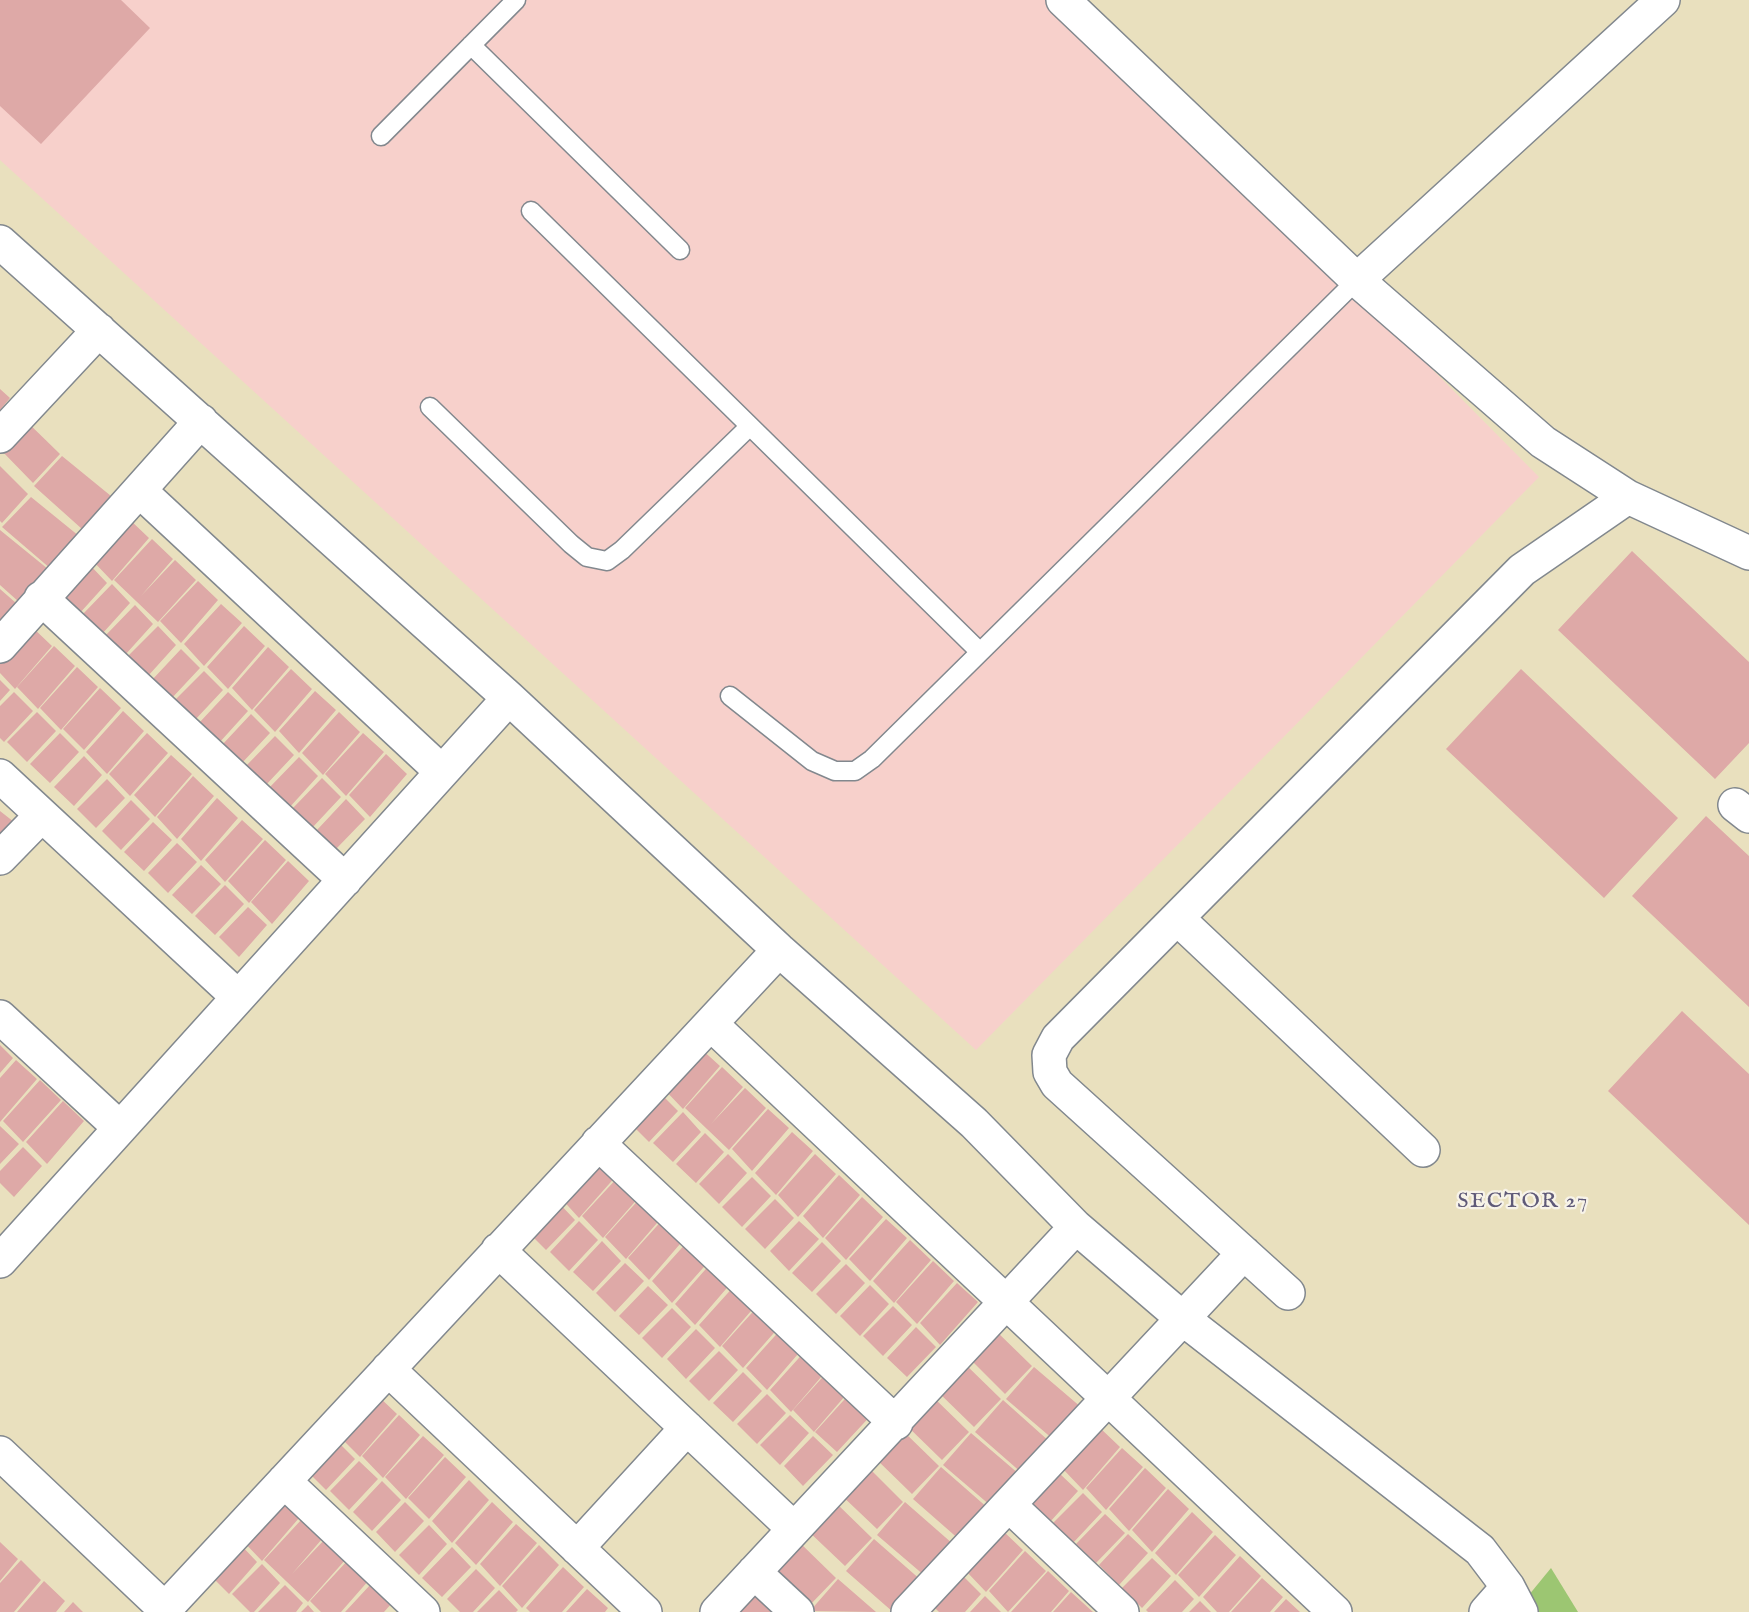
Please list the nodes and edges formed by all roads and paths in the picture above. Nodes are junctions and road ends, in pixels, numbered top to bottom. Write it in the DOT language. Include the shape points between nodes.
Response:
graph roads {
  1 [pos="516,0"];
  2 [pos="1063,0"];
  3 [pos="1663,0"];
  4 [pos="471,45"];
  5 [pos="381,136"];
  6 [pos="531,211"];
  7 [pos="0,242"];
  8 [pos="680,250"];
  9 [pos="1357,280"];
  10 [pos="99,330"];
  11 [pos="430,407"];
  12 [pos="201,421"];
  13 [pos="750,426"];
  14 [pos="0,436"];
  15 [pos="140,491"];
  16 [pos="1628,497"];
  17 [pos="1747,547"];
  18 [pos="41,598"];
  19 [pos="0,646"];
  20 [pos="980,652"];
  21 [pos="730,696"];
  22 [pos="509,698"];
  23 [pos="442,772"];
  24 [pos="0,776"];
  25 [pos="42,815"];
  26 [pos="0,858"];
  27 [pos="345,880"];
  28 [pos="1177,918"];
  29 [pos="779,950"];
  30 [pos="238,998"];
  31 [pos="0,1017"];
  32 [pos="711,1024"];
  33 [pos="120,1128"];
  34 [pos="598,1143"];
  35 [pos="1423,1150"];
  36 [pos="1076,1227"];
  37 [pos="5,1247"];
  38 [pos="498,1250"];
  39 [pos="1244,1252"];
  40 [pos="1288,1293"];
  41 [pos="1006,1302"];
  42 [pos="1182,1318"];
  43 [pos="388,1369"];
  44 [pos="1108,1398"];
  45 [pos="896,1423"];
  46 [pos="687,1428"];
  47 [pos="0,1453"];
  48 [pos="284,1481"];
  49 [pos="1009,1505"];
  50 [pos="793,1528"];
  51 [pos="577,1548"];
  52 [pos="754,1572"];
  53 [pos="1515,1599"];
  54 [pos="166,1610"];
  55 [pos="913,1611"];
  56 [pos="423,1612"];
  57 [pos="645,1612"];
  58 [pos="717,1612"];
  59 [pos="797,1612"];
  60 [pos="1122,1612"];
  61 [pos="1335,1612"];
  62 [pos="1486,1612"];
  1 -- 4 [label="lane"];
  2 -- 9 [label="street"];
  3 -- 9 [label="street"];
  4 -- 5 [label="lane"];
  4 -- 8 [label="lane"];
  6 -- 13 [label="lane"];
  7 -- 10 [label="street"];
  9 -- 16 [label="street" via="1543,442"];
  9 -- 20 [label="lane"];
  10 -- 12 [label="street"];
  10 -- 14 [label="street"];
  11 -- 13 [label="lane" via="571,544 587,557 607,561"];
  12 -- 15 [label="street"];
  12 -- 22 [label="street"];
  13 -- 20 [label="lane"];
  15 -- 18 [label="street"];
  15 -- 23 [label="street"];
  16 -- 17 [label="street"];
  16 -- 28 [label="street" via="1522,570"];
  18 -- 19 [label="street"];
  18 -- 27 [label="street"];
  20 -- 21 [label="lane" via="872,759 855,771 835,771 812,761"];
  22 -- 23 [label="street"];
  22 -- 29 [label="street"];
  23 -- 27 [label="street"];
  24 -- 25 [label="street"];
  25 -- 26 [label="street"];
  25 -- 30 [label="street"];
  27 -- 30 [label="street"];
  28 -- 35 [label="street"];
  28 -- 39 [label="street" via="1058,1038 1049,1055 1050,1072 1057,1084"];
  29 -- 32 [label="street"];
  29 -- 36 [label="street" via="974,1123"];
  30 -- 33 [label="street"];
  31 -- 33 [label="street"];
  32 -- 34 [label="street"];
  32 -- 41 [label="street"];
  33 -- 37 [label="street"];
  34 -- 38 [label="street"];
  34 -- 45 [label="street"];
  36 -- 41 [label="street"];
  36 -- 42 [label="street"];
  38 -- 43 [label="street"];
  38 -- 46 [label="street"];
  39 -- 40 [label="street"];
  39 -- 42 [label="street"];
  41 -- 44 [label="street"];
  41 -- 45 [label="street"];
  42 -- 44 [label="street"];
  42 -- 53 [label="street" via="1480,1550"];
  43 -- 48 [label="street"];
  43 -- 51 [label="street"];
  44 -- 49 [label="street"];
  44 -- 61 [label="street"];
  45 -- 50 [label="street"];
  46 -- 50 [label="street"];
  46 -- 51 [label="street"];
  47 -- 54 [label="street"];
  48 -- 54 [label="street"];
  48 -- 56 [label="street"];
  49 -- 55 [label="street"];
  49 -- 60 [label="street"];
  50 -- 52 [label="street"];
  51 -- 57 [label="street"];
  52 -- 58 [label="street"];
  52 -- 59 [label="street"];
  53 -- 62 [label="street"];
}
